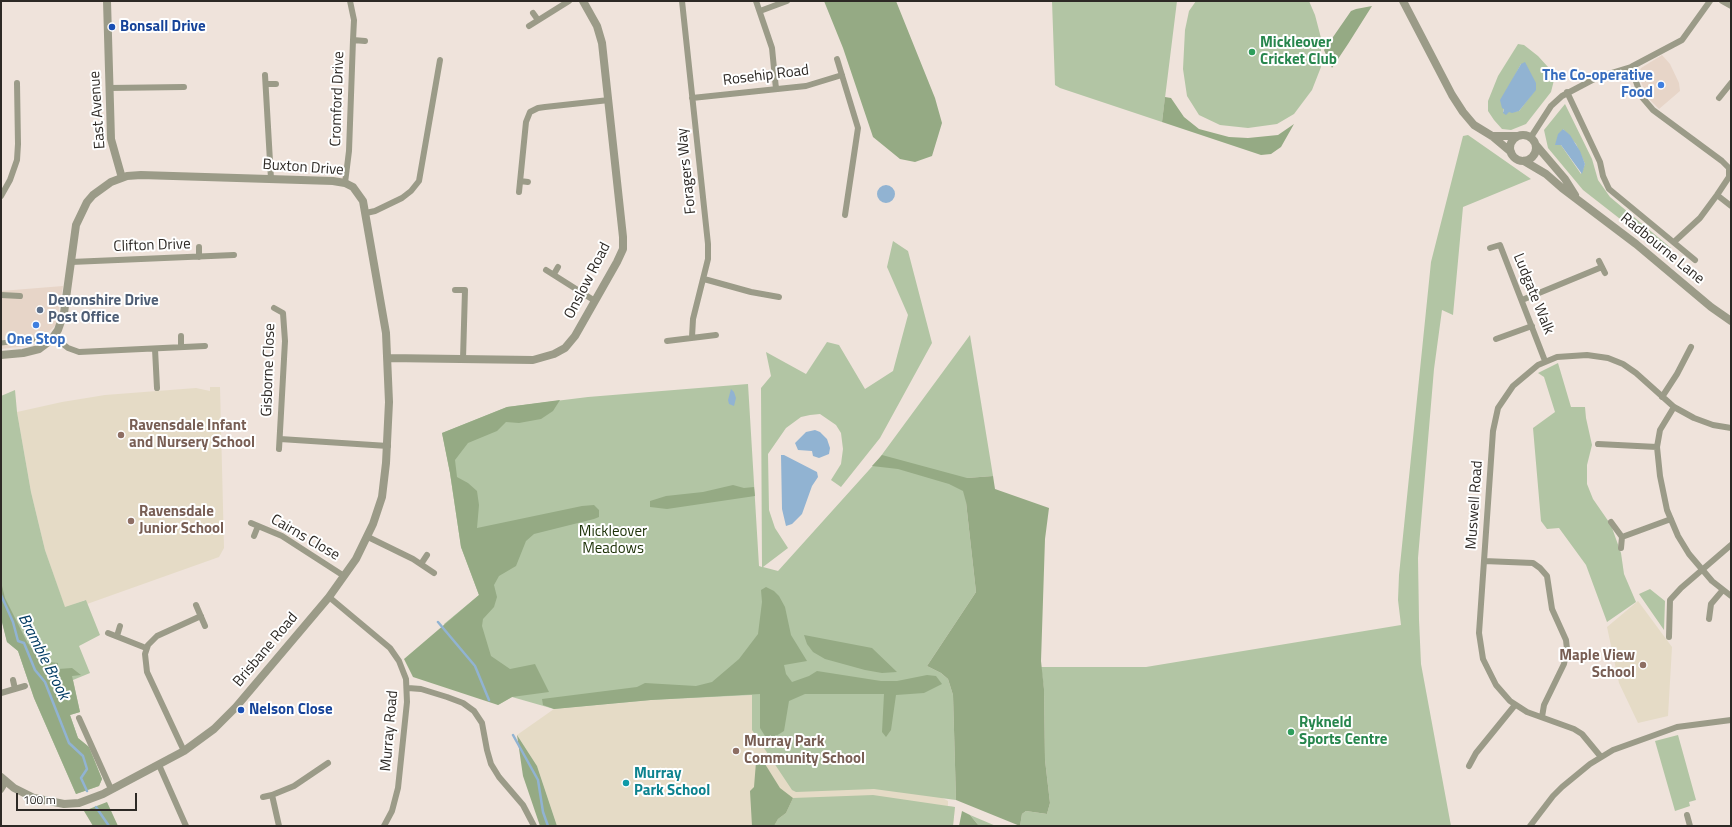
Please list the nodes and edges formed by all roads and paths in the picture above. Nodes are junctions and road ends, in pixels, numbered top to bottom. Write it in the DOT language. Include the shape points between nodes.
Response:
graph roads {
  1 [pos="107,1"];
  2 [pos="350,1"];
  3 [pos="569,1"];
  4 [pos="582,1"];
  5 [pos="682,1"];
  6 [pos="756,1"];
  7 [pos="787,1"];
  8 [pos="1403,1"];
  9 [pos="1710,1"];
  10 [pos="1722,1"];
  11 [pos="1731,6"];
  12 [pos="760,11"];
  13 [pos="533,12"];
  14 [pos="538,20"];
  15 [pos="529,26"];
  16 [pos="353,40"];
  17 [pos="365,41"];
  18 [pos="837,59"];
  19 [pos="440,60"];
  20 [pos="1631,67"];
  21 [pos="265,75"];
  22 [pos="842,75"];
  23 [pos="17,82"];
  24 [pos="266,84"];
  25 [pos="276,84"];
  26 [pos="1730,86"];
  27 [pos="184,87"];
  28 [pos="109,88"];
  29 [pos="776,89"];
  30 [pos="1567,92"];
  31 [pos="692,98"];
  32 [pos="1718,98"];
  33 [pos="609,100"];
  34 [pos="1492,136"];
  35 [pos="1517,136"];
  36 [pos="1531,137"];
  37 [pos="1536,145"];
  38 [pos="1511,152"];
  39 [pos="1524,161"];
  40 [pos="122,178"];
  41 [pos="271,179"];
  42 [pos="520,181"];
  43 [pos="528,182"];
  44 [pos="345,183"];
  45 [pos="519,192"];
  46 [pos="1717,195"];
  47 [pos="1,196"];
  48 [pos="1577,198"];
  49 [pos="1731,206"];
  50 [pos="366,213"];
  51 [pos="845,215"];
  52 [pos="1674,242"];
  53 [pos="199,246"];
  54 [pos="1490,248"];
  55 [pos="234,255"];
  56 [pos="199,257"];
  57 [pos="1695,260"];
  58 [pos="71,262"];
  59 [pos="558,267"];
  60 [pos="546,270"];
  61 [pos="1605,273"];
  62 [pos="554,274"];
  63 [pos="704,279"];
  64 [pos="455,290"];
  65 [pos="1,295"];
  66 [pos="20,296"];
  67 [pos="779,297"];
  68 [pos="1522,300"];
  69 [pos="595,301"];
  70 [pos="274,308"];
  71 [pos="1731,321"];
  72 [pos="1532,326"];
  73 [pos="716,335"];
  74 [pos="54,336"];
  75 [pos="181,336"];
  76 [pos="692,337"];
  77 [pos="1496,339"];
  78 [pos="667,341"];
  79 [pos="1,343"];
  80 [pos="205,346"];
  81 [pos="182,347"];
  82 [pos="1690,347"];
  83 [pos="154,349"];
  84 [pos="1,355"];
  85 [pos="388,358"];
  86 [pos="463,359"];
  87 [pos="1545,361"];
  88 [pos="157,388"];
  89 [pos="1662,397"];
  90 [pos="1674,407"];
  91 [pos="1731,428"];
  92 [pos="280,439"];
  93 [pos="1598,444"];
  94 [pos="388,446"];
  95 [pos="1657,447"];
  96 [pos="279,449"];
  97 [pos="1671,519"];
  98 [pos="1611,522"];
  99 [pos="251,523"];
  100 [pos="258,526"];
  101 [pos="254,536"];
  102 [pos="368,537"];
  103 [pos="1622,537"];
  104 [pos="1731,545"];
  105 [pos="1621,548"];
  106 [pos="427,556"];
  107 [pos="1484,561"];
  108 [pos="421,564"];
  109 [pos="1702,570"];
  110 [pos="434,573"];
  111 [pos="344,576"];
  112 [pos="1722,591"];
  113 [pos="329,596"];
  114 [pos="1731,596"];
  115 [pos="196,605"];
  116 [pos="201,616"];
  117 [pos="1709,619"];
  118 [pos="120,626"];
  119 [pos="205,626"];
  120 [pos="108,633"];
  121 [pos="117,636"];
  122 [pos="1669,637"];
  123 [pos="146,648"];
  124 [pos="13,680"];
  125 [pos="25,686"];
  126 [pos="408,688"];
  127 [pos="15,689"];
  128 [pos="1,693"];
  129 [pos="1515,705"];
  130 [pos="1542,717"];
  131 [pos="78,718"];
  132 [pos="1731,720"];
  133 [pos="184,751"];
  134 [pos="1601,757"];
  135 [pos="328,763"];
  136 [pos="159,765"];
  137 [pos="1469,766"];
  138 [pos="4,780"];
  139 [pos="111,789"];
  140 [pos="1,790"];
  141 [pos="272,795"];
  142 [pos="262,798"];
  143 [pos="1687,815"];
  144 [pos="186,826"];
  145 [pos="279,826"];
  146 [pos="384,826"];
  147 [pos="534,826"];
  148 [pos="1530,826"];
  149 [pos="1690,826"];
  1 -- 28 [label="street, East Avenue"];
  2 -- 16 [label="street, Cromford Drive" via="354,20"];
  3 -- 14 [label="street"];
  4 -- 33 [label="street, Onslow Road" via="600,32"];
  5 -- 31 [label="street, Foragers Way"];
  6 -- 12 [label="street"];
  7 -- 12 [label="street"];
  8 -- 34 [label="street" via="1458,105 1474,125"];
  9 -- 20 [label="street" via="1682,40"];
  10 -- 11 [label="street"];
  12 -- 29 [label="street" via="772,48"];
  13 -- 14 [label="street"];
  14 -- 15 [label="street"];
  16 -- 17 [label="street, Cromford Drive"];
  16 -- 44 [label="street, Cromford Drive" via="349,151"];
  18 -- 22 [label="street"];
  19 -- 50 [label="street" via="419,181 402,198"];
  20 -- 30 [label="street" via="1598,77"];
  20 -- 46 [label="street" via="1641,96 1653,110 1729,168 1729,177"];
  21 -- 24 [label="street"];
  22 -- 29 [label="street, Rosehip Road" via="806,86"];
  22 -- 51 [label="street" via="858,128"];
  23 -- 47 [label="street" via="17,160"];
  24 -- 25 [label="street"];
  24 -- 41 [label="street"];
  26 -- 32 [label="street"];
  27 -- 28 [label="street"];
  28 -- 40 [label="street, East Avenue" via="111,139"];
  29 -- 31 [label="street, Rosehip Road"];
  30 -- 36 [label="street" via="1550,106"];
  30 -- 52 [label="street" via="1600,162 1609,189"];
  31 -- 63 [label="street, Foragers Way" via="708,244"];
  33 -- 42 [label="street" via="538,108 530,112 526,122"];
  33 -- 69 [label="street, Onslow Road" via="624,243 617,262"];
  34 -- 35 [label="street"];
  34 -- 38 [label="street"];
  35 -- 36 [label="street" via="1524,134"];
  35 -- 38 [label="street" via="1512,141"];
  36 -- 37 [label="street"];
  37 -- 39 [label="street" via="1535,154"];
  37 -- 48 [label="street, Radbourne Lane" via="1565,179"];
  38 -- 39 [label="street" via="1516,158"];
  39 -- 48 [label="street, Radbourne Lane"];
  40 -- 41 [label="street, Buxton Drive" via="140,174"];
  40 -- 58 [label="street" via="102,188 87,202 76,225"];
  41 -- 44 [label="street, Buxton Drive"];
  42 -- 43 [label="street"];
  42 -- 45 [label="street"];
  44 -- 50 [label="street, Buxton Drive" via="362,197"];
  46 -- 49 [label="street"];
  46 -- 52 [label="street" via="1700,218"];
  48 -- 71 [label="street, Radbourne Lane" via="1711,308"];
  50 -- 85 [label="street, Buxton Drive" via="383,311"];
  52 -- 57 [label="street"];
  53 -- 56 [label="street"];
  54 -- 68 [label="street, Ludgate Walk" via="1500,245"];
  55 -- 56 [label="street, Clifton Drive"];
  56 -- 58 [label="street, Clifton Drive"];
  58 -- 74 [label="street" via="63,322"];
  59 -- 62 [label="street"];
  60 -- 62 [label="street"];
  61 -- 68 [label="street" via="1601,264"];
  62 -- 69 [label="street"];
  63 -- 67 [label="street"];
  63 -- 76 [label="street, Foragers Way" via="693,319"];
  64 -- 86 [label="street" via="465,290"];
  65 -- 66 [label="street"];
  68 -- 72 [label="street, Ludgate Walk"];
  69 -- 86 [label="street, Onslow Road" via="575,336 554,354 533,360"];
  70 -- 92 [label="street, Gisborne Close" via="283,313 285,341"];
  72 -- 77 [label="street"];
  72 -- 87 [label="street, Ludgate Walk"];
  73 -- 76 [label="street"];
  74 -- 79 [label="street"];
  74 -- 83 [label="street" via="68,348 79,352"];
  74 -- 84 [label="street" via="35,350"];
  75 -- 81 [label="street"];
  76 -- 78 [label="street"];
  80 -- 81 [label="street"];
  81 -- 83 [label="street"];
  82 -- 89 [label="street"];
  83 -- 88 [label="street"];
  85 -- 86 [label="street, Onslow Road"];
  85 -- 94 [label="street, Brisbane Road"];
  87 -- 89 [label="street, Muswell Road" via="1577,354 1608,358 1629,368"];
  87 -- 107 [label="street, Muswell Road" via="1512,386 1496,414"];
  89 -- 90 [label="street, Muswell Road"];
  90 -- 91 [label="street, Muswell Road" via="1700,421"];
  90 -- 95 [label="street" via="1660,430"];
  92 -- 94 [label="street, Gisborne Close"];
  92 -- 96 [label="street, Gisborne Close"];
  93 -- 95 [label="street"];
  94 -- 102 [label="street, Brisbane Road" via="382,497"];
  95 -- 97 [label="street" via="1662,488"];
  97 -- 103 [label="street"];
  97 -- 109 [label="street" via="1678,536"];
  98 -- 103 [label="street"];
  99 -- 100 [label="street, Cairns Close"];
  100 -- 101 [label="street"];
  100 -- 111 [label="street, Cairns Close" via="282,536"];
  102 -- 108 [label="street"];
  102 -- 111 [label="street, Brisbane Road"];
  103 -- 105 [label="street"];
  104 -- 109 [label="street"];
  106 -- 108 [label="street"];
  107 -- 129 [label="street, Muswell Road" via="1479,633 1481,651 1496,685"];
  107 -- 130 [label="street" via="1533,563 1547,576 1552,609 1566,640 1567,649 1564,664 1544,705"];
  108 -- 110 [label="street"];
  109 -- 112 [label="street"];
  109 -- 122 [label="street" via="1670,600"];
  111 -- 113 [label="street, Brisbane Road"];
  112 -- 114 [label="street"];
  112 -- 117 [label="street" via="1711,604"];
  113 -- 126 [label="street, Murray Road" via="390,648 403,670"];
  113 -- 133 [label="street, Brisbane Road" via="236,708 214,729"];
  115 -- 116 [label="street"];
  116 -- 119 [label="street"];
  116 -- 123 [label="street" via="157,636"];
  118 -- 121 [label="street"];
  120 -- 121 [label="street"];
  121 -- 123 [label="street"];
  123 -- 133 [label="street" via="145,666"];
  124 -- 127 [label="street"];
  125 -- 127 [label="street"];
  126 -- 146 [label="street, Murray Road" via="398,788 392,811"];
  126 -- 147 [label="street" via="429,691 456,700 474,711 482,723 491,764 523,805"];
  127 -- 128 [label="street"];
  129 -- 130 [label="street, Muswell Road"];
  129 -- 137 [label="street" via="1476,753"];
  130 -- 134 [label="street, Muswell Road" via="1568,725 1593,746"];
  131 -- 139 [label="street"];
  132 -- 134 [label="street" via="1671,729 1628,744"];
  133 -- 136 [label="street, Brisbane Road"];
  134 -- 148 [label="street" via="1553,796"];
  135 -- 141 [label="street" via="294,786"];
  136 -- 139 [label="street, Brisbane Road"];
  136 -- 144 [label="street"];
  138 -- 139 [label="street, Brisbane Road" via="34,798 64,804 86,802"];
  138 -- 140 [label="street"];
  141 -- 142 [label="street"];
  141 -- 145 [label="street"];
  143 -- 149 [label="street"];
}
